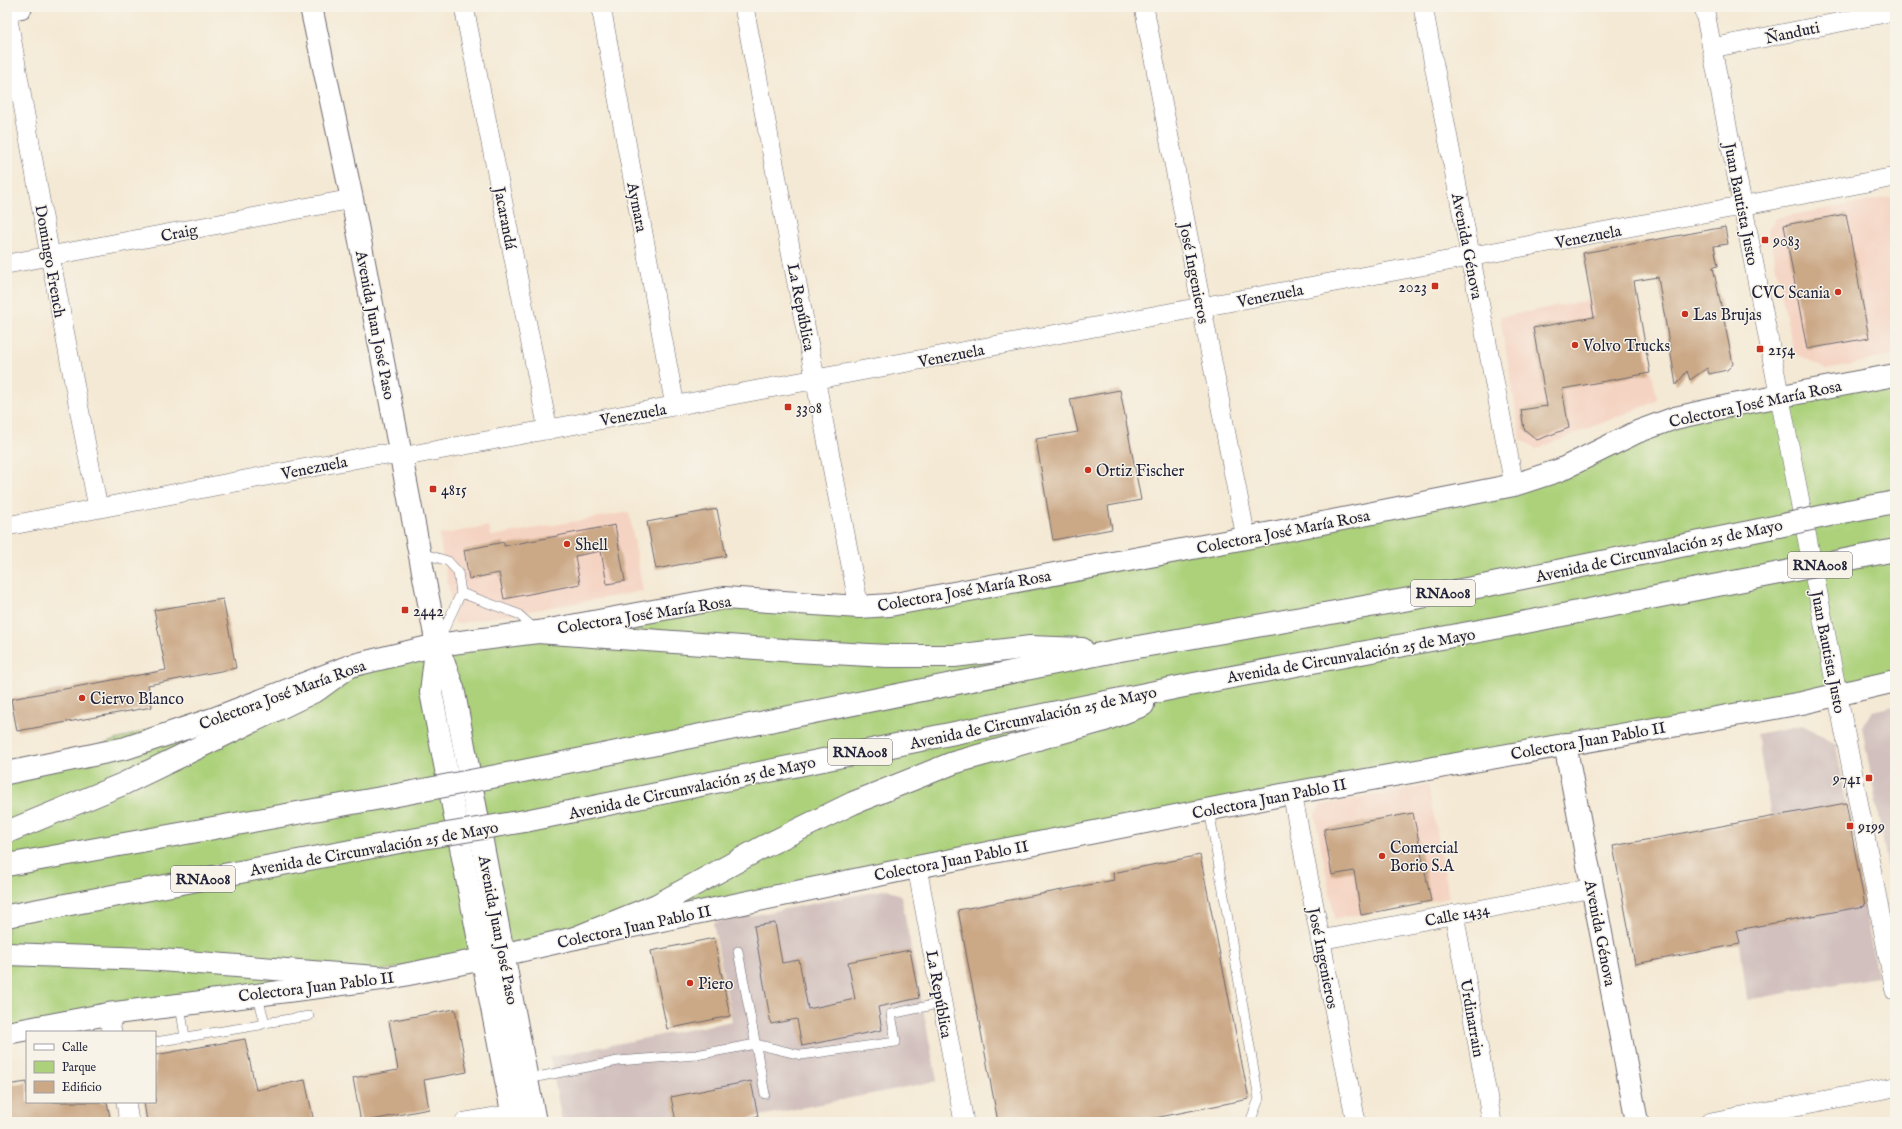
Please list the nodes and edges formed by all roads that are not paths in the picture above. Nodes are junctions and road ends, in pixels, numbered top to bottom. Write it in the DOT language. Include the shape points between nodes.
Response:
graph roads {
  1 [pos="21,7"];
  2 [pos="311,7"];
  3 [pos="464,7"];
  4 [pos="601,7"];
  5 [pos="744,7"];
  6 [pos="1144,7"];
  7 [pos="1422,7"];
  8 [pos="1704,7"];
  9 [pos="7,10"];
  10 [pos="1895,11"];
  11 [pos="7,14"];
  12 [pos="1712,48"];
  13 [pos="1895,177"];
  14 [pos="352,199"];
  15 [pos="1742,207"];
  16 [pos="50,256"];
  17 [pos="1470,258"];
  18 [pos="7,264"];
  19 [pos="1202,308"];
  20 [pos="1895,375"];
  21 [pos="816,380"];
  22 [pos="1781,396"];
  23 [pos="675,406"];
  24 [pos="548,430"];
  25 [pos="401,457"];
  26 [pos="1514,485"];
  27 [pos="1895,502"];
  28 [pos="98,508"];
  29 [pos="7,526"];
  30 [pos="1246,538"];
  31 [pos="1895,550"];
  32 [pos="419,553"];
  33 [pos="461,593"];
  34 [pos="859,607"];
  35 [pos="538,632"];
  36 [pos="437,645"];
  37 [pos="1115,651"];
  38 [pos="350,666"];
  39 [pos="1895,681"];
  40 [pos="1194,684"];
  41 [pos="1837,695"];
  42 [pos="1565,744"];
  43 [pos="7,773"];
  44 [pos="1292,793"];
  45 [pos="1209,809"];
  46 [pos="7,832"];
  47 [pos="7,865"];
  48 [pos="917,867"];
  49 [pos="1593,888"];
  50 [pos="1454,914"];
  51 [pos="7,916"];
  52 [pos="575,938"];
  53 [pos="1320,940"];
  54 [pos="738,951"];
  55 [pos="7,954"];
  56 [pos="504,955"];
  57 [pos="482,959"];
  58 [pos="389,978"];
  59 [pos="1895,991"];
  60 [pos="257,994"];
  61 [pos="942,1003"];
  62 [pos="179,1004"];
  63 [pos="309,1016"];
  64 [pos="110,1023"];
  65 [pos="264,1023"];
  66 [pos="26,1031"];
  67 [pos="28,1031"];
  68 [pos="7,1033"];
  69 [pos="185,1037"];
  70 [pos="156,1042"];
  71 [pos="756,1044"];
  72 [pos="527,1079"];
  73 [pos="1895,1087"];
  74 [pos="766,1094"];
  75 [pos="126,1103"];
  76 [pos="513,1118"];
  77 [pos="129,1122"];
  78 [pos="465,1122"];
  79 [pos="535,1122"];
  80 [pos="964,1122"];
  81 [pos="1250,1122"];
  82 [pos="1356,1122"];
  83 [pos="1492,1122"];
  84 [pos="1638,1122"];
  85 [pos="1711,1122"];
  1 -- 9 [label="main road"];
  2 -- 14 [label="main road, Avenida Juan José Paso"];
  3 -- 24 [label="street, Jacarandá"];
  4 -- 23 [label="street, Aymara"];
  5 -- 21 [label="street, La República"];
  6 -- 19 [label="street, José Ingenieros"];
  7 -- 17 [label="street, Avenida Génova"];
  8 -- 12 [label="street, Juan Bautista Justo"];
  10 -- 12 [label="street, Ñanduti"];
  11 -- 16 [label="street, Domingo French"];
  12 -- 15 [label="street, Juan Bautista Justo"];
  13 -- 15 [label="street, Venezuela"];
  14 -- 16 [label="street, Craig"];
  14 -- 25 [label="main road, Avenida Juan José Paso"];
  15 -- 17 [label="street, Venezuela"];
  15 -- 22 [label="street, Juan Bautista Justo"];
  16 -- 18 [label="street, Craig"];
  16 -- 28 [label="street, Domingo French"];
  17 -- 19 [label="street, Venezuela"];
  17 -- 26 [label="street, Avenida Génova"];
  19 -- 21 [label="street, Venezuela"];
  19 -- 30 [label="street, José Ingenieros"];
  20 -- 22 [label="main road, Colectora José María Rosa"];
  21 -- 23 [label="street, Venezuela"];
  21 -- 34 [label="street, La República"];
  22 -- 26 [label="main road, Colectora José María Rosa" via="1675,418 1637,432 1560,470"];
  22 -- 41 [label="street, Juan Bautista Justo"];
  23 -- 24 [label="street, Venezuela"];
  24 -- 25 [label="street, Venezuela"];
  25 -- 28 [label="street, Venezuela" via="380,454"];
  25 -- 32 [label="main road, Avenida Juan José Paso"];
  26 -- 30 [label="main road, Colectora José María Rosa"];
  27 -- 37 [label="main road, Avenida de Circunvalación 25 de Mayo / RNA008, bridge" via="1483,586"];
  28 -- 29 [label="street, Venezuela"];
  30 -- 34 [label="main road, Colectora José María Rosa" via="890,605"];
  31 -- 40 [label="main road, Avenida de Circunvalación 25 de Mayo / RNA008, bridge" via="1482,631"];
  32 -- 33 [label="lane" via="448,561 458,572"];
  32 -- 36 [label="main road, Avenida Juan José Paso"];
  33 -- 35 [label="lane" via="518,614"];
  33 -- 36 [label="lane"];
  34 -- 35 [label="main road, Colectora José María Rosa" via="724,598"];
  35 -- 36 [label="main road, Colectora José María Rosa"];
  35 -- 37 [label="main road" via="887,656 954,656 1030,647"];
  36 -- 38 [label="main road, Colectora José María Rosa"];
  36 -- 56 [label="main road, Avenida Juan José Paso" via="453,688"];
  36 -- 57 [label="main road, Avenida Juan José Paso" via="431,692"];
  37 -- 47 [label="main road, Avenida de Circunvalación 25 de Mayo / RNA008, bridge" via="518,772"];
  38 -- 43 [label="main road, Colectora José María Rosa" via="162,737 126,748"];
  38 -- 46 [label="main road" via="317,690 130,781"];
  39 -- 41 [label="main road, Colectora Juan Pablo II"];
  40 -- 51 [label="main road, Avenida de Circunvalación 25 de Mayo / RNA008, bridge" via="525,821 399,842"];
  40 -- 52 [label="main road" via="1102,721 953,763 853,803 763,847 657,905"];
  41 -- 42 [label="main road, Colectora Juan Pablo II"];
  41 -- 59 [label="street, Juan Bautista Justo"];
  42 -- 44 [label="main road, Colectora Juan Pablo II"];
  42 -- 49 [label="main road, Avenida Génova"];
  44 -- 45 [label="main road, Colectora Juan Pablo II"];
  44 -- 53 [label="street, José Ingenieros"];
  45 -- 48 [label="main road, Colectora Juan Pablo II"];
  45 -- 81 [label="lane" via="1259,1099"];
  48 -- 52 [label="main road, Colectora Juan Pablo II"];
  48 -- 61 [label="street, La República"];
  49 -- 50 [label="street, Calle 1434"];
  49 -- 84 [label="main road, Avenida Génova"];
  50 -- 53 [label="street, Calle 1434"];
  50 -- 83 [label="street, Urdinarrain"];
  52 -- 56 [label="main road, Colectora Juan Pablo II"];
  53 -- 82 [label="street, José Ingenieros"];
  54 -- 71 [label="lane"];
  55 -- 58 [label="main road" via="148,959"];
  56 -- 57 [label="main road, Colectora Juan Pablo II"];
  56 -- 72 [label="main road, Avenida Juan José Paso"];
  57 -- 58 [label="main road, Colectora Juan Pablo II"];
  57 -- 76 [label="main road, Avenida Juan José Paso"];
  58 -- 60 [label="main road, Colectora Juan Pablo II"];
  60 -- 62 [label="main road, Colectora Juan Pablo II"];
  60 -- 65 [label="lane"];
  61 -- 71 [label="lane" via="891,1014 896,1042 801,1056"];
  61 -- 80 [label="street, La República"];
  62 -- 64 [label="main road, Colectora Juan Pablo II"];
  62 -- 69 [label="lane"];
  63 -- 65 [label="lane"];
  64 -- 67 [label="main road, Colectora Juan Pablo II"];
  65 -- 69 [label="lane"];
  66 -- 68 [label="main road, Colectora Juan Pablo II"];
  69 -- 70 [label="lane"];
  71 -- 72 [label="lane" via="696,1055 618,1061"];
  71 -- 74 [label="lane"];
  72 -- 79 [label="main road, Avenida Juan José Paso"];
  73 -- 85 [label="street"];
  75 -- 77 [label="street"];
  76 -- 78 [label="street"];
}
